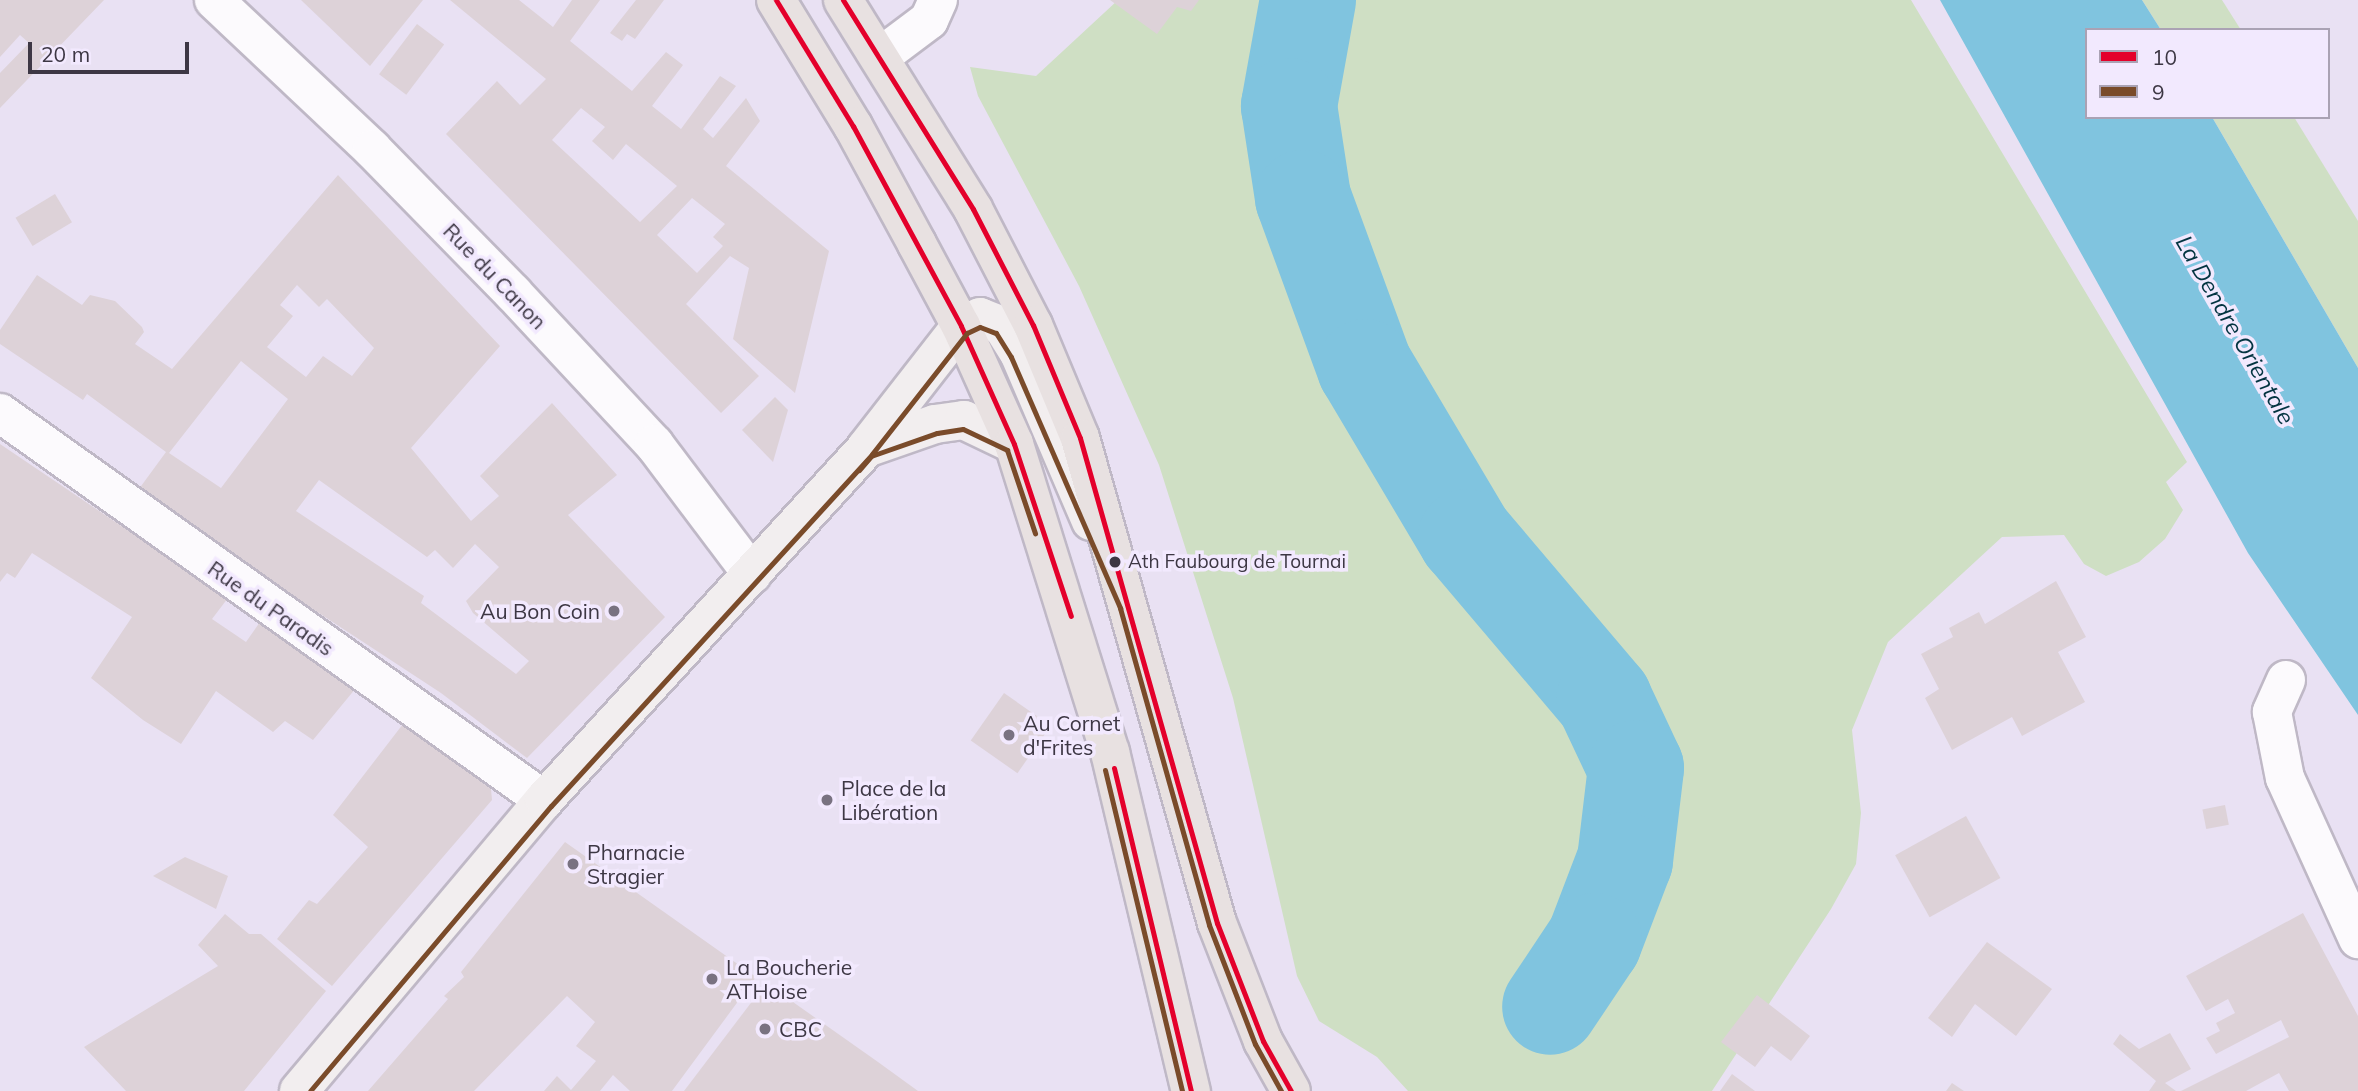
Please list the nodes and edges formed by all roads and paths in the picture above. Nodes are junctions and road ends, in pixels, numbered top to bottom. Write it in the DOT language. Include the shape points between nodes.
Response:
graph roads {
  1 [pos="215,0"];
  2 [pos="776,0"];
  3 [pos="843,0"];
  4 [pos="939,0"];
  5 [pos="881,56"];
  6 [pos="961,327"];
  7 [pos="0,413"];
  8 [pos="1014,444"];
  9 [pos="866,448"];
  10 [pos="752,574"];
  11 [pos="1128,605"];
  12 [pos="2279,696"];
  13 [pos="544,800"];
  14 [pos="2358,939"];
  15 [pos="299,1091"];
  16 [pos="1191,1091"];
  17 [pos="1291,1091"];
  1 -- 10 [label="street, Rue du Canon" via="372,149 513,293 654,444"];
  2 -- 6 [label="main road" via="853,126"];
  3 -- 5 [label="main road"];
  4 -- 5 [label="street" via="929,20"];
  5 -- 11 [label="main road" via="973,209 1033,326 1080,438"];
  6 -- 8 [label="main road"];
  6 -- 9 [label="main road"];
  6 -- 11 [label="main road" via="980,317 1002,326"];
  7 -- 13 [label="street, Rue du Paradis"];
  8 -- 9 [label="main road" via="964,420 935,424"];
  8 -- 16 [label="main road" via="1110,751"];
  9 -- 10 [label="main road"];
  10 -- 13 [label="main road"];
  11 -- 17 [label="main road" via="1217,923 1263,1041"];
  12 -- 14 [label="street" via="2285,778"];
  13 -- 15 [label="main road"];
}
